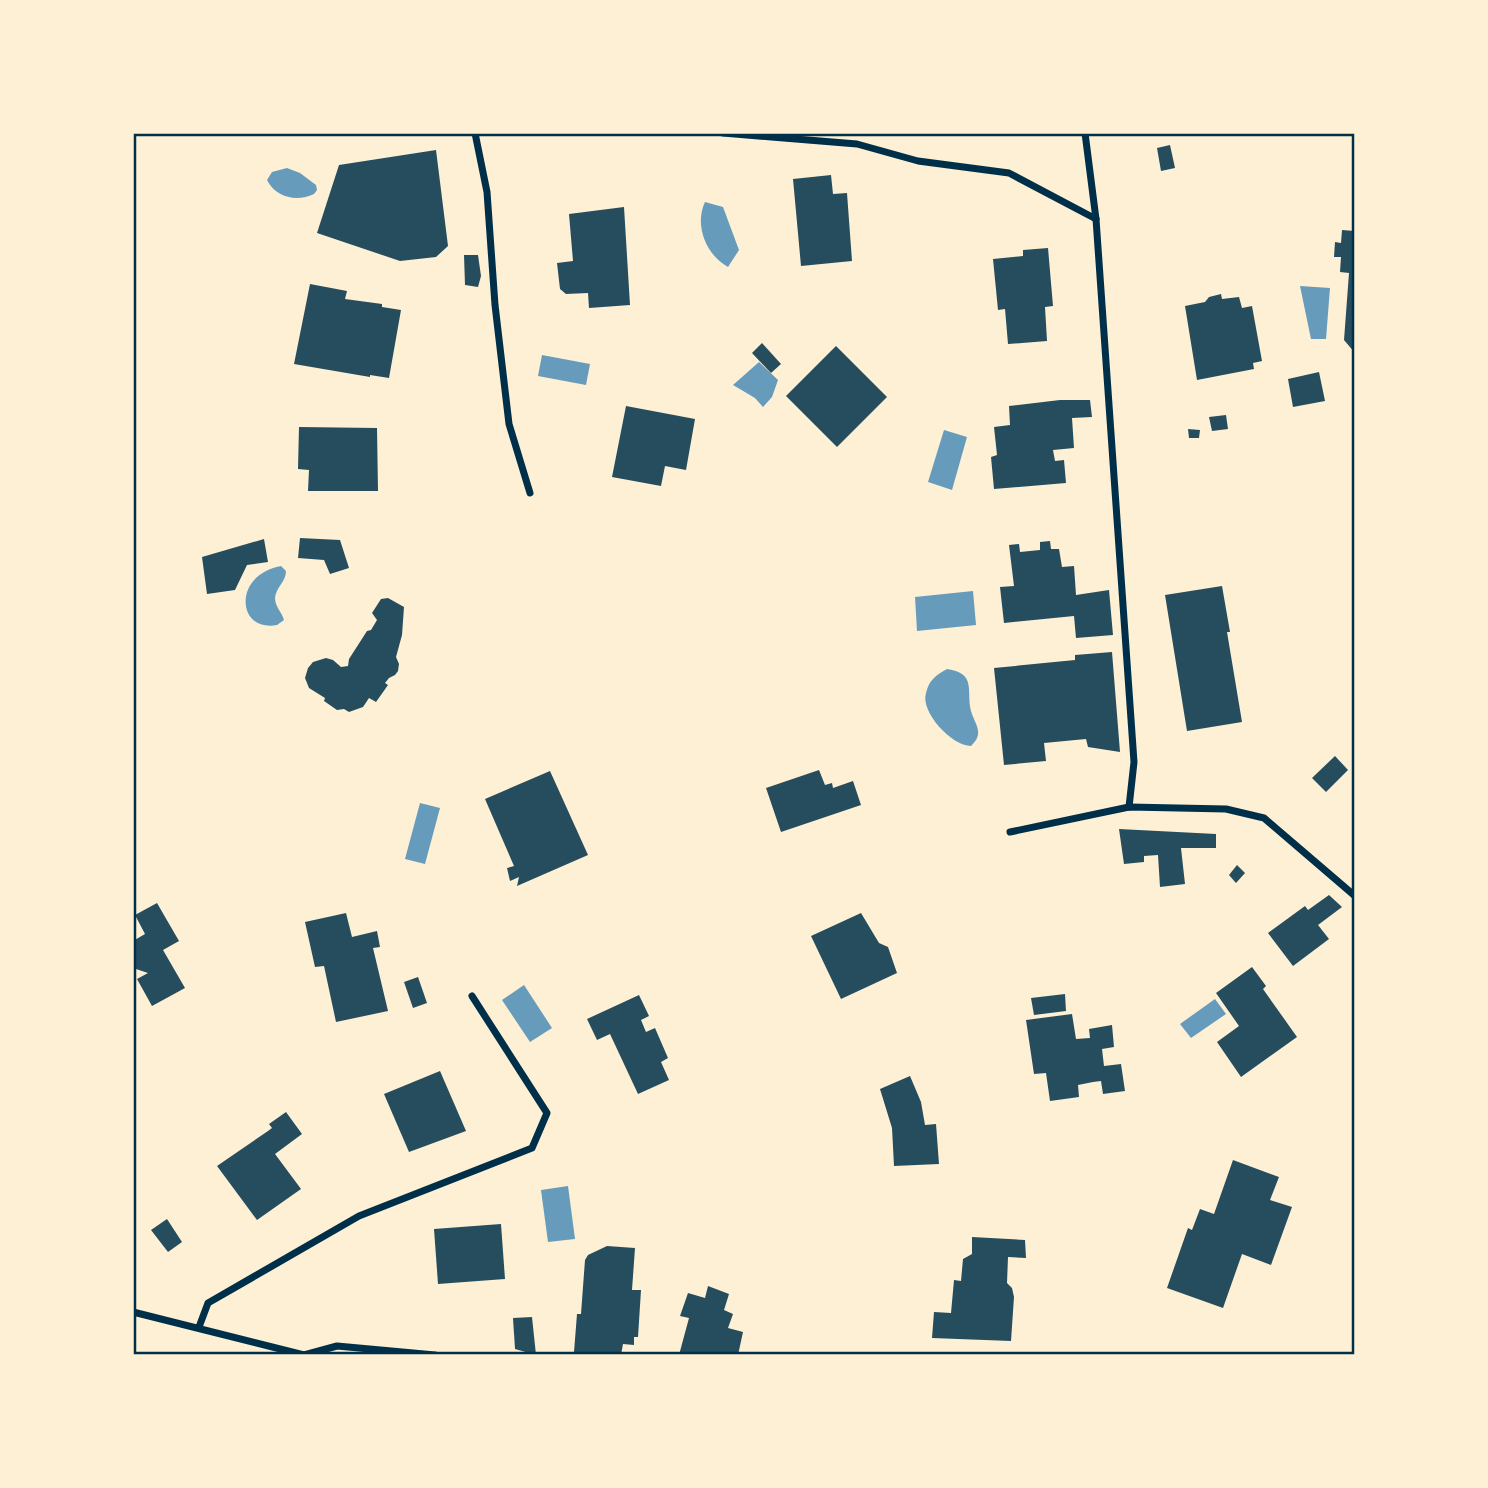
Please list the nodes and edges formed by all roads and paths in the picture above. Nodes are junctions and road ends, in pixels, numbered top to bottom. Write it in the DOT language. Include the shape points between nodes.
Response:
graph roads {
  1 [pos="475,133"];
  2 [pos="723,133"];
  3 [pos="1085,133"];
  4 [pos="1096,219"];
  5 [pos="530,493"];
  6 [pos="1129,807"];
  7 [pos="1010,832"];
  8 [pos="1355,896"];
  9 [pos="472,996"];
  10 [pos="133,1312"];
  11 [pos="199,1327"];
  12 [pos="304,1355"];
  13 [pos="435,1355"];
  1 -- 5 [label="street" via="487,192 509,424"];
  2 -- 4 [label="street" via="857,144 918,161 1009,173"];
  3 -- 4 [label="street"];
  4 -- 6 [label="street" via="1134,762"];
  6 -- 7 [label="street"];
  6 -- 8 [label="street" via="1226,808 1264,818"];
  9 -- 11 [label="street" via="547,1113 533,1148 359,1216 208,1303"];
  10 -- 11 [label="street"];
  11 -- 12 [label="street"];
  12 -- 13 [label="street" via="337,1346"];
}
